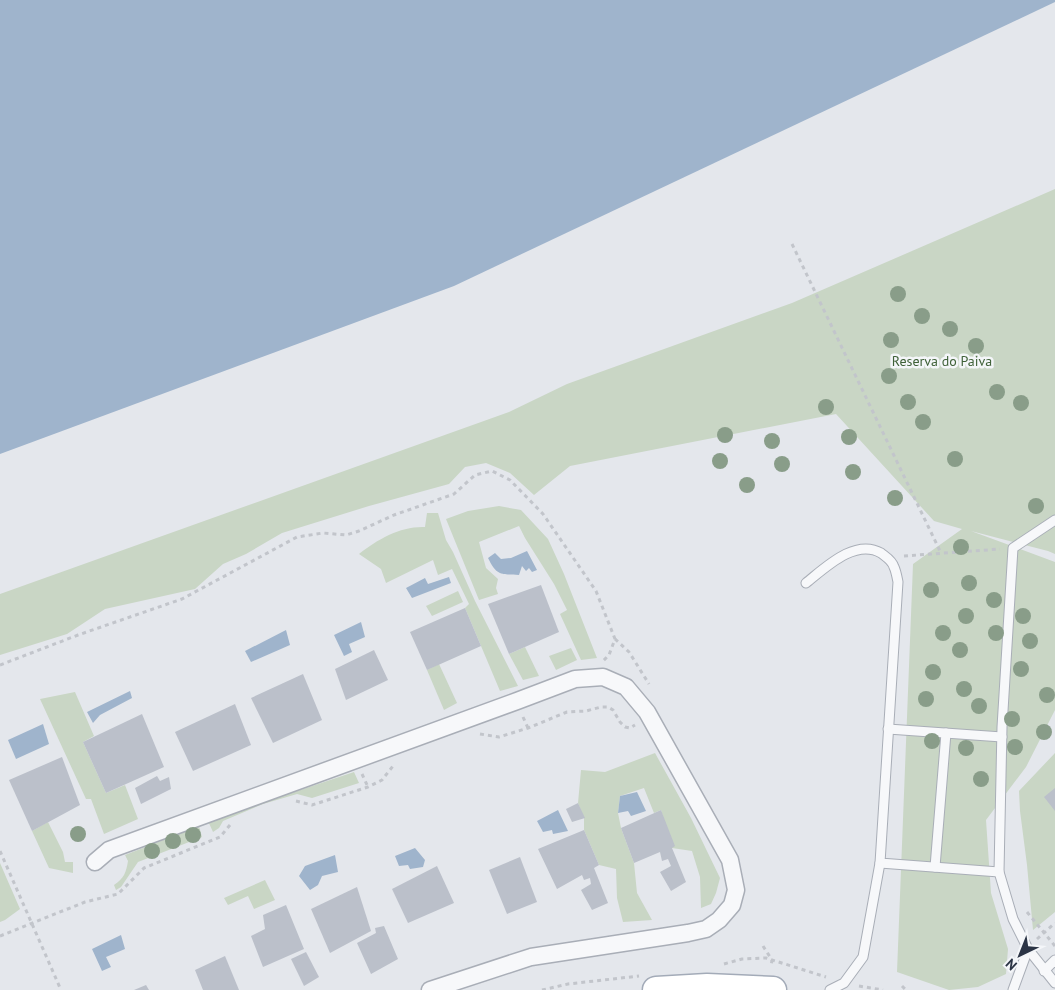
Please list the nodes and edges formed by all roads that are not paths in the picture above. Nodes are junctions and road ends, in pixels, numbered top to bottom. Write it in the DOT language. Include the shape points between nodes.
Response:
graph roads {
  1 [pos="1055,520"];
  2 [pos="806,583"];
  3 [pos="888,729"];
  4 [pos="946,733"];
  5 [pos="1002,737"];
  6 [pos="95,862"];
  7 [pos="880,863"];
  8 [pos="935,867"];
  9 [pos="1000,872"];
  10 [pos="1028,949"];
  11 [pos="1055,960"];
  12 [pos="1044,971"];
  13 [pos="1055,984"];
  14 [pos="430,990"];
  15 [pos="656,990"];
  16 [pos="773,990"];
  17 [pos="830,990"];
  18 [pos="1013,990"];
  1 -- 5 [label="lane" via="1013,548"];
  2 -- 3 [label="lane" via="843,555 863,549 875,550 894,566 898,582"];
  3 -- 4 [label="lane"];
  3 -- 7 [label="lane"];
  4 -- 5 [label="lane"];
  4 -- 8 [label="lane"];
  5 -- 9 [label="lane"];
  6 -- 14 [label="street" via="109,850 575,679 603,677 626,687 650,717 730,860 736,890 732,905 706,929 530,957"];
  7 -- 8 [label="lane"];
  7 -- 17 [label="lane" via="862,956 844,983"];
  8 -- 9 [label="lane"];
  9 -- 10 [label="lane" via="1013,919"];
  10 -- 12 [label="lane"];
  10 -- 18 [label="lane"];
  11 -- 12 [label="lane"];
  12 -- 13 [label="lane"];
  15 -- 16 [label="main road" via="706,987"];
}
